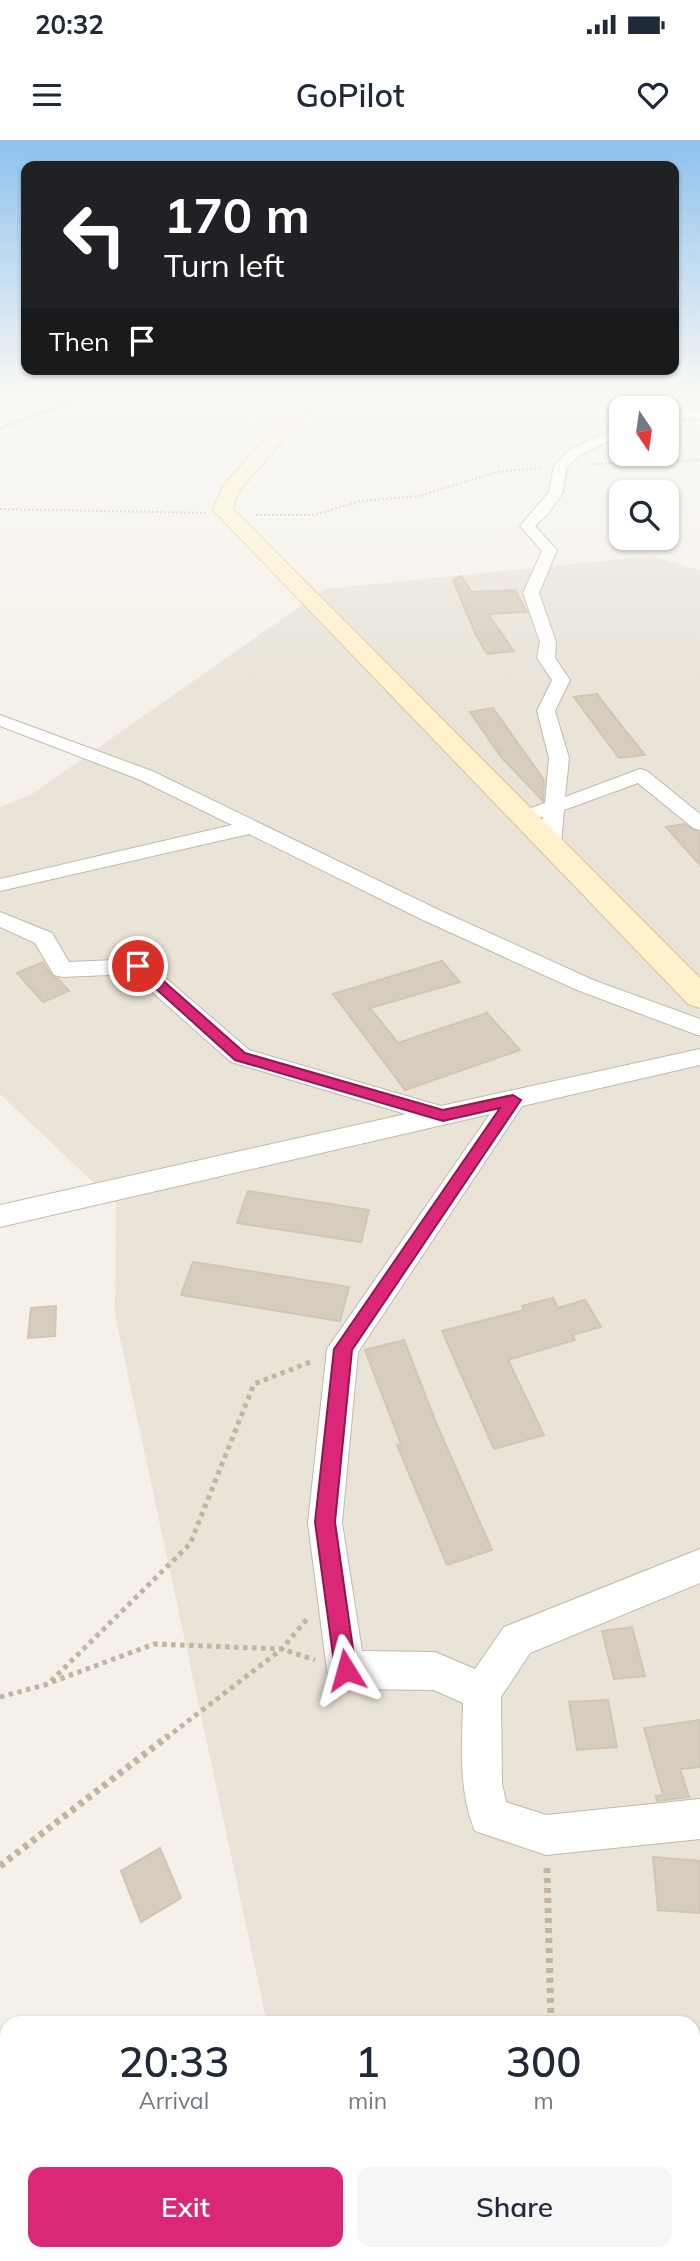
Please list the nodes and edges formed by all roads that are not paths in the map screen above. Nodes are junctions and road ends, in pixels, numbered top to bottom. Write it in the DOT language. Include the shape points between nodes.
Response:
graph roads {
  1 [pos="230,491"];
  2 [pos="556,491"];
  3 [pos="0,720"];
  4 [pos="554,807"];
  5 [pos="524,816"];
  6 [pos="700,824"];
  7 [pos="251,827"];
  8 [pos="551,844"];
  9 [pos="0,886"];
  10 [pos="0,919"];
  11 [pos="700,998"];
  12 [pos="700,1028"];
  13 [pos="700,1057"];
  14 [pos="513,1100"];
  15 [pos="443,1116"];
  16 [pos="0,1216"];
  17 [pos="700,1566"];
  18 [pos="482,1692"];
  19 [pos="700,1819"];
  1 -- 5 [label="main road" via="223,510"];
  2 -- 4 [label="street" via="527,526 550,550 531,593 548,642 546,658 561,680 546,711 559,758"];
  3 -- 7 [label="street" via="145,775"];
  4 -- 5 [label="street"];
  4 -- 6 [label="street" via="640,775"];
  4 -- 8 [label="street"];
  5 -- 8 [label="main road"];
  7 -- 9 [label="street"];
  7 -- 12 [label="street" via="584,985"];
  8 -- 11 [label="main road"];
  10 -- 15 [label="street" via="44,938 62,970 138,966 240,1056"];
  13 -- 14 [label="street"];
  14 -- 15 [label="street"];
  14 -- 18 [label="street" via="343,1349 325,1522 346,1670 435,1671"];
  15 -- 16 [label="street"];
  17 -- 18 [label="street" via="517,1640"];
  18 -- 19 [label="street" via="482,1783 489,1817 546,1835"];
}
